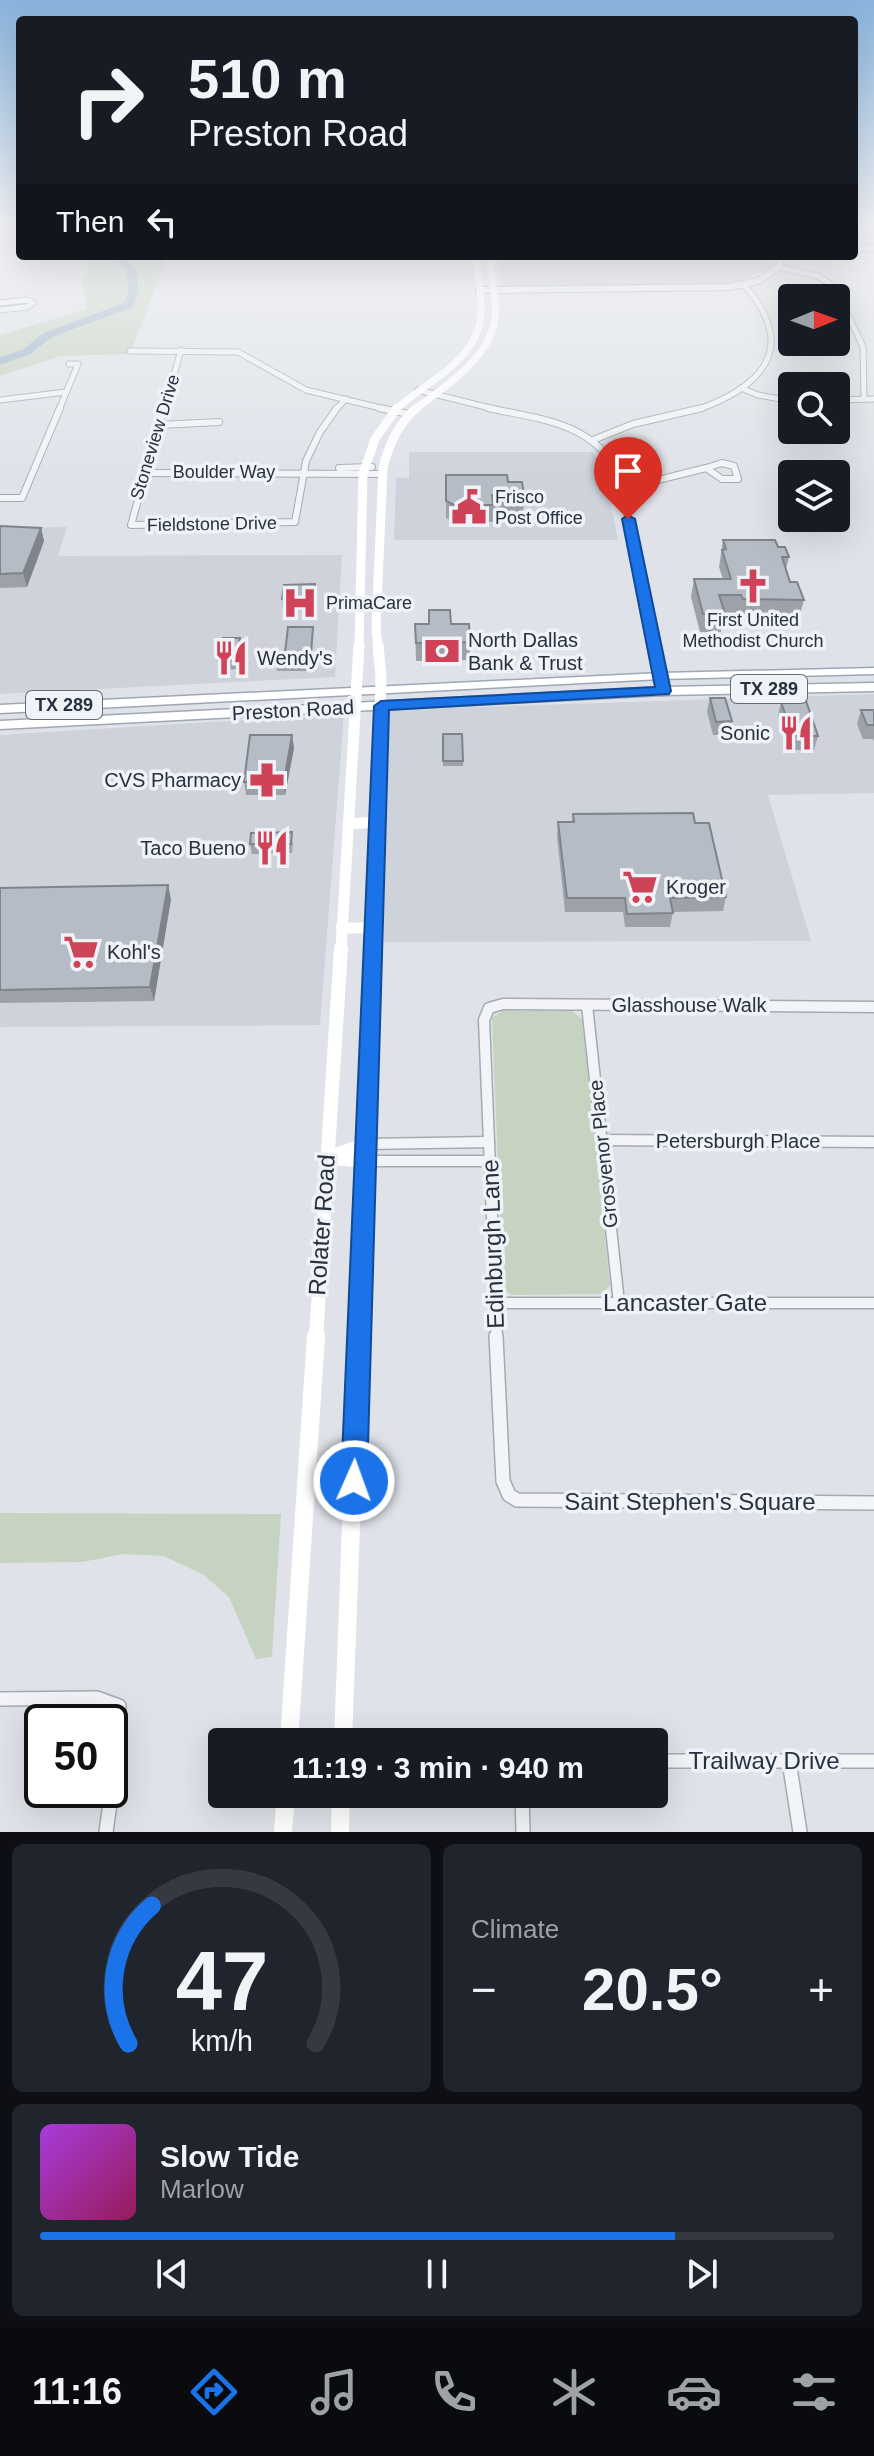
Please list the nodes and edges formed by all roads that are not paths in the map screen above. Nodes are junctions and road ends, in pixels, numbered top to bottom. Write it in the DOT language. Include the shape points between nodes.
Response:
graph roads {
  1 [pos="480,309"];
  2 [pos="494,309"];
  3 [pos="763,309"];
  4 [pos="845,309"];
  5 [pos="472,344"];
  6 [pos="486,345"];
  7 [pos="181,350"];
  8 [pos="130,351"];
  9 [pos="69,364"];
  10 [pos="741,388"];
  11 [pos="418,390"];
  12 [pos="66,392"];
  13 [pos="431,394"];
  14 [pos="346,399"];
  15 [pos="778,399"];
  16 [pos="864,399"];
  17 [pos="874,399"];
  18 [pos="0,400"];
  19 [pos="850,400"];
  20 [pos="395,411"];
  21 [pos="409,414"];
  22 [pos="219,422"];
  23 [pos="159,425"];
  24 [pos="593,440"];
  25 [pos="706,468"];
  26 [pos="364,470"];
  27 [pos="383,471"];
  28 [pos="303,472"];
  29 [pos="145,473"];
  30 [pos="620,485"];
  31 [pos="0,498"];
  32 [pos="129,523"];
  33 [pos="362,533"];
  34 [pos="380,533"];
  35 [pos="359,580"];
  36 [pos="378,581"];
  37 [pos="874,671"];
  38 [pos="661,676"];
  39 [pos="874,687"];
  40 [pos="381,689"];
  41 [pos="358,690"];
  42 [pos="664,691"];
  43 [pos="128,703"];
  44 [pos="381,706"];
  45 [pos="357,707"];
  46 [pos="0,709"];
  47 [pos="125,719"];
  48 [pos="0,725"];
  49 [pos="378,822"];
  50 [pos="348,824"];
  51 [pos="341,928"];
  52 [pos="374,928"];
  53 [pos="503,1004"];
  54 [pos="587,1005"];
  55 [pos="874,1007"];
  56 [pos="602,1140"];
  57 [pos="489,1142"];
  58 [pos="874,1142"];
  59 [pos="367,1153"];
  60 [pos="326,1158"];
  61 [pos="490,1161"];
  62 [pos="495,1303"];
  63 [pos="619,1303"];
  64 [pos="874,1303"];
  65 [pos="508,1495"];
  66 [pos="874,1503"];
  67 [pos="0,1699"];
  68 [pos="290,1728"];
  69 [pos="344,1728"];
  70 [pos="668,1761"];
  71 [pos="789,1761"];
  72 [pos="874,1761"];
  73 [pos="285,1808"];
  74 [pos="341,1808"];
  75 [pos="522,1808"];
  76 [pos="106,1832"];
  77 [pos="283,1832"];
  78 [pos="340,1832"];
  79 [pos="523,1832"];
  80 [pos="800,1832"];
  1 -- 5 [label="main road"];
  2 -- 6 [label="main road"];
  3 -- 10 [label="street" via="775,349 768,364"];
  4 -- 16 [label="street" via="863,347"];
  5 -- 6 [label="main road"];
  5 -- 11 [label="main road"];
  6 -- 13 [label="main road, Rolater Road" via="457,377"];
  7 -- 8 [label="street"];
  7 -- 14 [label="street" via="238,352 290,384"];
  7 -- 23 [label="street, Stoneview Drive"];
  9 -- 12 [label="street" via="78,364"];
  10 -- 15 [label="street"];
  10 -- 24 [label="street" via="703,408 636,423"];
  11 -- 13 [label="street"];
  11 -- 20 [label="main road"];
  12 -- 18 [label="street"];
  12 -- 31 [label="street" via="22,498"];
  13 -- 21 [label="main road, Rolater Road"];
  13 -- 24 [label="street" via="552,421"];
  14 -- 20 [label="street"];
  14 -- 28 [label="street" via="326,422"];
  16 -- 17 [label="street"];
  16 -- 19 [label="street"];
  20 -- 21 [label="street"];
  20 -- 26 [label="main road" via="370,446"];
  21 -- 27 [label="main road, Rolater Road" via="392,438"];
  22 -- 23 [label="street"];
  23 -- 29 [label="street, Stoneview Drive"];
  24 -- 30 [label="street" via="611,455"];
  25 -- 25 [label="street" via="728,481 738,479 729,463"];
  25 -- 30 [label="street"];
  26 -- 27 [label="street, Boulder Way"];
  26 -- 28 [label="street, Boulder Way"];
  26 -- 33 [label="main road, Rolater Road"];
  27 -- 34 [label="main road, Rolater Road"];
  28 -- 29 [label="street, Boulder Way"];
  28 -- 32 [label="street, Fieldstone Drive" via="295,522"];
  29 -- 32 [label="street, Stoneview Drive"];
  30 -- 38 [label="street"];
  33 -- 34 [label="main road"];
  33 -- 35 [label="main road, Rolater Road"];
  34 -- 36 [label="main road, Rolater Road"];
  35 -- 36 [label="main road"];
  35 -- 41 [label="main road, Rolater Road"];
  36 -- 40 [label="main road, Rolater Road"];
  37 -- 38 [label="main road, Preston Road / TX 289"];
  38 -- 40 [label="main road, Preston Road / TX 289"];
  38 -- 42 [label="street"];
  39 -- 42 [label="main road, Preston Road / TX 289"];
  40 -- 41 [label="main road, Preston Road / TX 289"];
  40 -- 44 [label="main road, Rolater Road"];
  41 -- 43 [label="main road, Preston Road / TX 289"];
  41 -- 45 [label="main road, Rolater Road"];
  42 -- 44 [label="main road, Preston Road / TX 289"];
  43 -- 46 [label="main road, Preston Road / TX 289"];
  43 -- 47 [label="main road"];
  44 -- 45 [label="main road, Preston Road / TX 289"];
  44 -- 49 [label="main road, Rolater Road"];
  45 -- 47 [label="main road, Preston Road / TX 289"];
  45 -- 50 [label="main road, Rolater Road"];
  47 -- 48 [label="main road, Preston Road / TX 289"];
  49 -- 50 [label="main road"];
  49 -- 52 [label="main road, Rolater Road"];
  50 -- 51 [label="main road, Rolater Road"];
  51 -- 52 [label="main road"];
  51 -- 60 [label="main road, Rolater Road"];
  52 -- 59 [label="main road, Rolater Road"];
  53 -- 54 [label="street, Glasshouse Walk"];
  53 -- 57 [label="street, Edinburgh Lane" via="485,1013"];
  54 -- 55 [label="street, Glasshouse Walk"];
  54 -- 56 [label="street, Grosvenor Place"];
  56 -- 58 [label="street, Petersburgh Place"];
  56 -- 63 [label="street, Grosvenor Place"];
  57 -- 59 [label="street"];
  57 -- 61 [label="street, Edinburgh Lane"];
  59 -- 60 [label="main road"];
  59 -- 61 [label="street"];
  59 -- 69 [label="main road, Rolater Road"];
  60 -- 68 [label="main road, Rolater Road"];
  61 -- 62 [label="street, Edinburgh Lane"];
  62 -- 63 [label="street, Lancaster Gate"];
  62 -- 65 [label="street, Edinburgh Lane" via="503,1482"];
  63 -- 64 [label="street, Lancaster Gate"];
  65 -- 66 [label="street, Saint Stephen's Square" via="529,1502"];
  67 -- 76 [label="street" via="97,1698 119,1706"];
  70 -- 71 [label="street, Trailway Drive"];
  71 -- 72 [label="street, Trailway Drive"];
  71 -- 80 [label="street"];
  73 -- 77 [label="main road"];
  74 -- 78 [label="main road"];
  75 -- 79 [label="street"];
}
